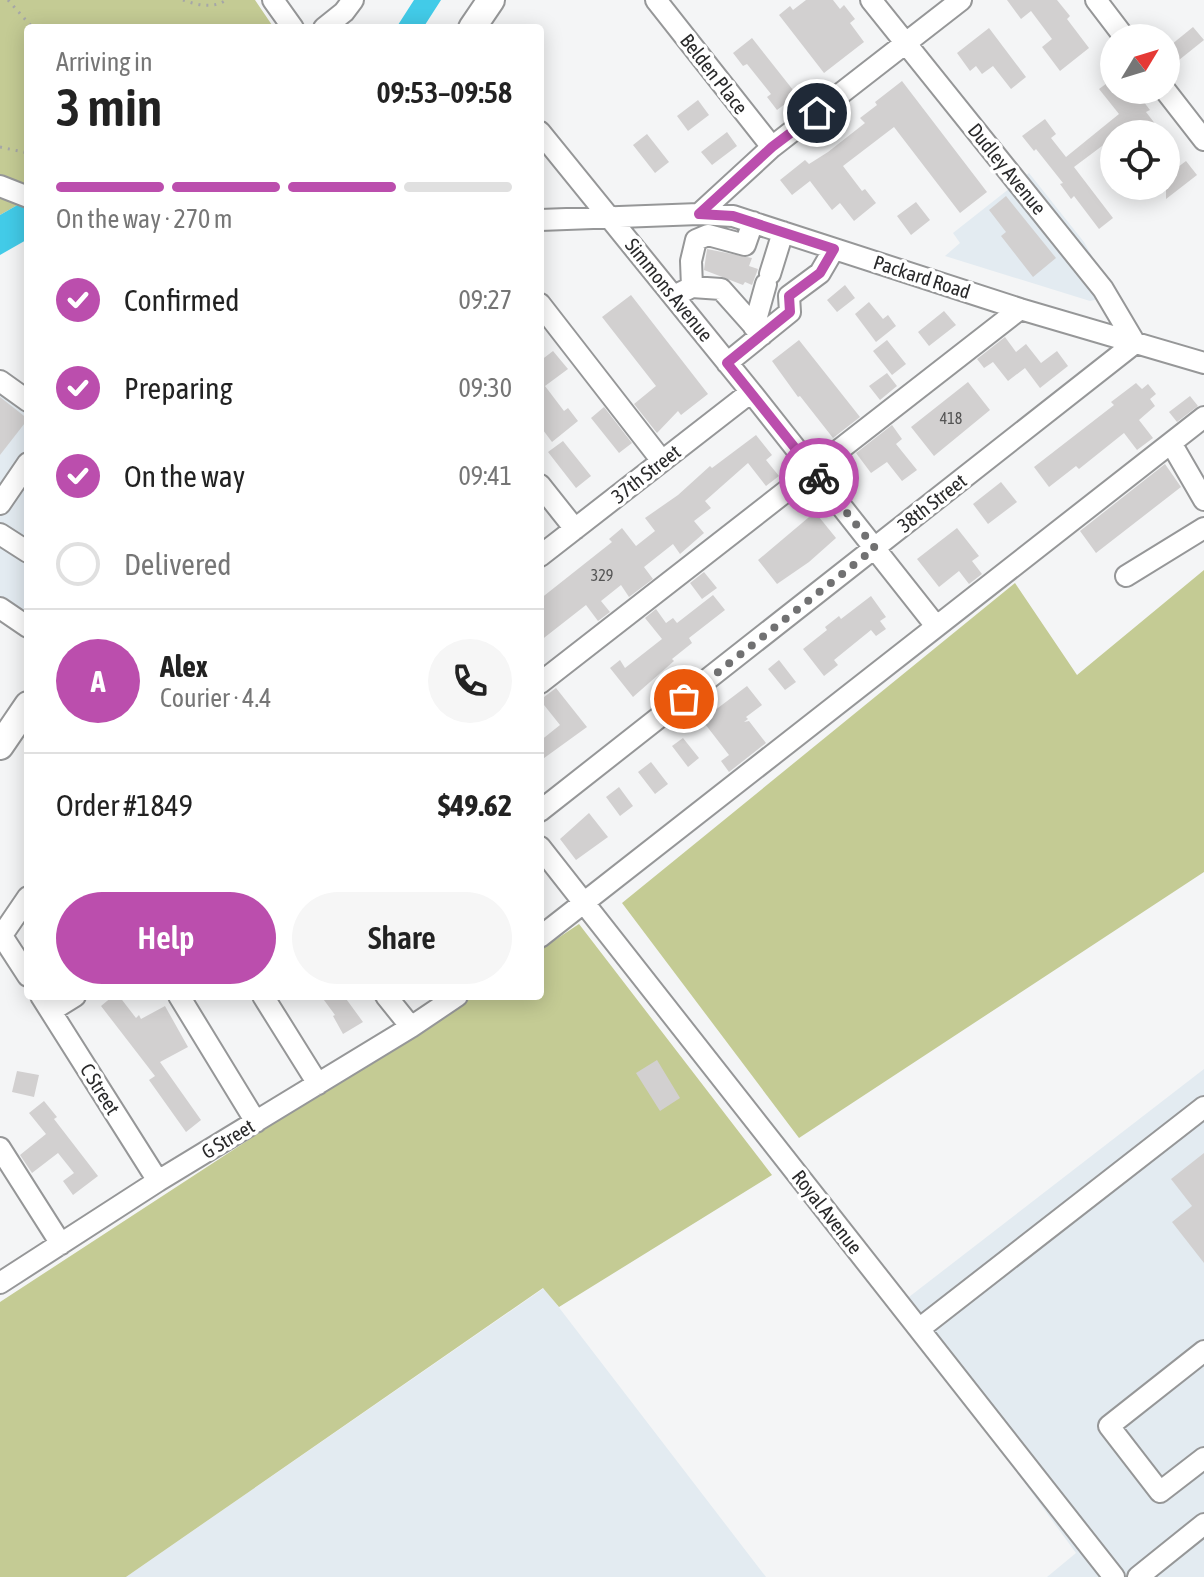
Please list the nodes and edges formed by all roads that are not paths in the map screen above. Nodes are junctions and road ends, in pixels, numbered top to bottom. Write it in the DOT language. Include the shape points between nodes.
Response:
graph roads {
  1 [pos="273,0"];
  2 [pos="353,0"];
  3 [pos="491,0"];
  4 [pos="656,0"];
  5 [pos="871,0"];
  6 [pos="961,0"];
  7 [pos="1096,0"];
  8 [pos="290,24"];
  9 [pos="329,24"];
  10 [pos="475,24"];
  11 [pos="1114,24"];
  12 [pos="906,44"];
  13 [pos="1176,104"];
  14 [pos="544,137"];
  15 [pos="1204,140"];
  16 [pos="772,147"];
  17 [pos="0,186"];
  18 [pos="24,195"];
  19 [pos="699,214"];
  20 [pos="610,217"];
  21 [pos="544,220"];
  22 [pos="753,222"];
  23 [pos="783,232"];
  24 [pos="834,249"];
  25 [pos="683,292"];
  26 [pos="544,309"];
  27 [pos="1020,309"];
  28 [pos="758,331"];
  29 [pos="1135,343"];
  30 [pos="727,363"];
  31 [pos="1204,363"];
  32 [pos="0,381"];
  33 [pos="751,392"];
  34 [pos="24,398"];
  35 [pos="1204,417"];
  36 [pos="1171,443"];
  37 [pos="662,461"];
  38 [pos="24,469"];
  39 [pos="812,469"];
  40 [pos="544,490"];
  41 [pos="1204,500"];
  42 [pos="0,504"];
  43 [pos="1204,528"];
  44 [pos="575,529"];
  45 [pos="0,534"];
  46 [pos="875,548"];
  47 [pos="24,549"];
  48 [pos="544,553"];
  49 [pos="1126,576"];
  50 [pos="0,608"];
  51 [pos="24,624"];
  52 [pos="936,626"];
  53 [pos="544,680"];
  54 [pos="24,711"];
  55 [pos="0,746"];
  56 [pos="544,808"];
  57 [pos="544,852"];
  58 [pos="24,903"];
  59 [pos="584,903"];
  60 [pos="544,934"];
  61 [pos="1,936"];
  62 [pos="24,970"];
  63 [pos="181,1000"];
  64 [pos="266,1000"];
  65 [pos="389,1000"];
  66 [pos="451,1000"];
  67 [pos="46,1004"];
  68 [pos="411,1027"];
  69 [pos="318,1084"];
  70 [pos="1204,1107"];
  71 [pos="256,1122"];
  72 [pos="0,1148"];
  73 [pos="158,1181"];
  74 [pos="61,1244"];
  75 [pos="0,1283"];
  76 [pos="919,1329"];
  77 [pos="1204,1351"];
  78 [pos="1204,1458"];
  79 [pos="1204,1524"];
  80 [pos="1114,1577"];
  81 [pos="1138,1577"];
  1 -- 8 [label="street"];
  2 -- 9 [label="street"];
  3 -- 10 [label="main road"];
  4 -- 16 [label="street, Belden Place"];
  5 -- 12 [label="street, Dudley Avenue"];
  6 -- 12 [label="street"];
  7 -- 11 [label="street"];
  12 -- 16 [label="street"];
  12 -- 29 [label="street, Dudley Avenue" via="1103,289"];
  13 -- 15 [label="street"];
  14 -- 20 [label="street, Simmons Avenue"];
  16 -- 19 [label="street"];
  17 -- 18 [label="street"];
  19 -- 20 [label="street, Packard Road"];
  19 -- 22 [label="street, Packard Road"];
  20 -- 21 [label="street, Packard Road"];
  20 -- 25 [label="street, Simmons Avenue"];
  22 -- 23 [label="street, Packard Road"];
  22 -- 25 [label="street" via="745,245 708,235 696,240"];
  23 -- 24 [label="street, Packard Road"];
  23 -- 28 [label="street"];
  24 -- 27 [label="street, Packard Road"];
  24 -- 28 [label="street" via="820,273 789,296 790,312"];
  25 -- 28 [label="street" via="721,289"];
  25 -- 30 [label="street, Simmons Avenue"];
  26 -- 37 [label="street"];
  27 -- 29 [label="street, Packard Road"];
  27 -- 39 [label="street"];
  28 -- 30 [label="street"];
  29 -- 31 [label="street, Packard Road"];
  29 -- 46 [label="street, 38th Street"];
  30 -- 33 [label="street, Simmons Avenue"];
  32 -- 34 [label="street"];
  33 -- 37 [label="street, 37th Street"];
  33 -- 39 [label="street, Simmons Avenue"];
  35 -- 36 [label="street"];
  36 -- 41 [label="street"];
  36 -- 52 [label="street"];
  37 -- 44 [label="street, 37th Street"];
  38 -- 42 [label="street"];
  39 -- 46 [label="street, Simmons Avenue"];
  39 -- 53 [label="street"];
  40 -- 44 [label="street"];
  43 -- 49 [label="street"];
  44 -- 48 [label="street, 37th Street"];
  45 -- 47 [label="street"];
  46 -- 52 [label="street, Simmons Avenue"];
  46 -- 56 [label="street, 38th Street"];
  50 -- 51 [label="street"];
  52 -- 59 [label="street"];
  54 -- 55 [label="main road"];
  57 -- 59 [label="street, Royal Avenue"];
  58 -- 61 [label="street"];
  59 -- 60 [label="street"];
  59 -- 76 [label="street, Royal Avenue"];
  61 -- 62 [label="street"];
  63 -- 71 [label="street"];
  64 -- 69 [label="street"];
  65 -- 68 [label="street"];
  66 -- 68 [label="street, G Street"];
  67 -- 73 [label="street, C Street"];
  68 -- 69 [label="street, G Street"];
  69 -- 71 [label="street, G Street"];
  70 -- 76 [label="street"];
  71 -- 73 [label="street, G Street"];
  72 -- 74 [label="street"];
  73 -- 74 [label="street, G Street"];
  74 -- 75 [label="street, G Street"];
  76 -- 80 [label="street, Royal Avenue"];
  77 -- 78 [label="street" via="1109,1426 1160,1492"];
  79 -- 81 [label="street"];
}
